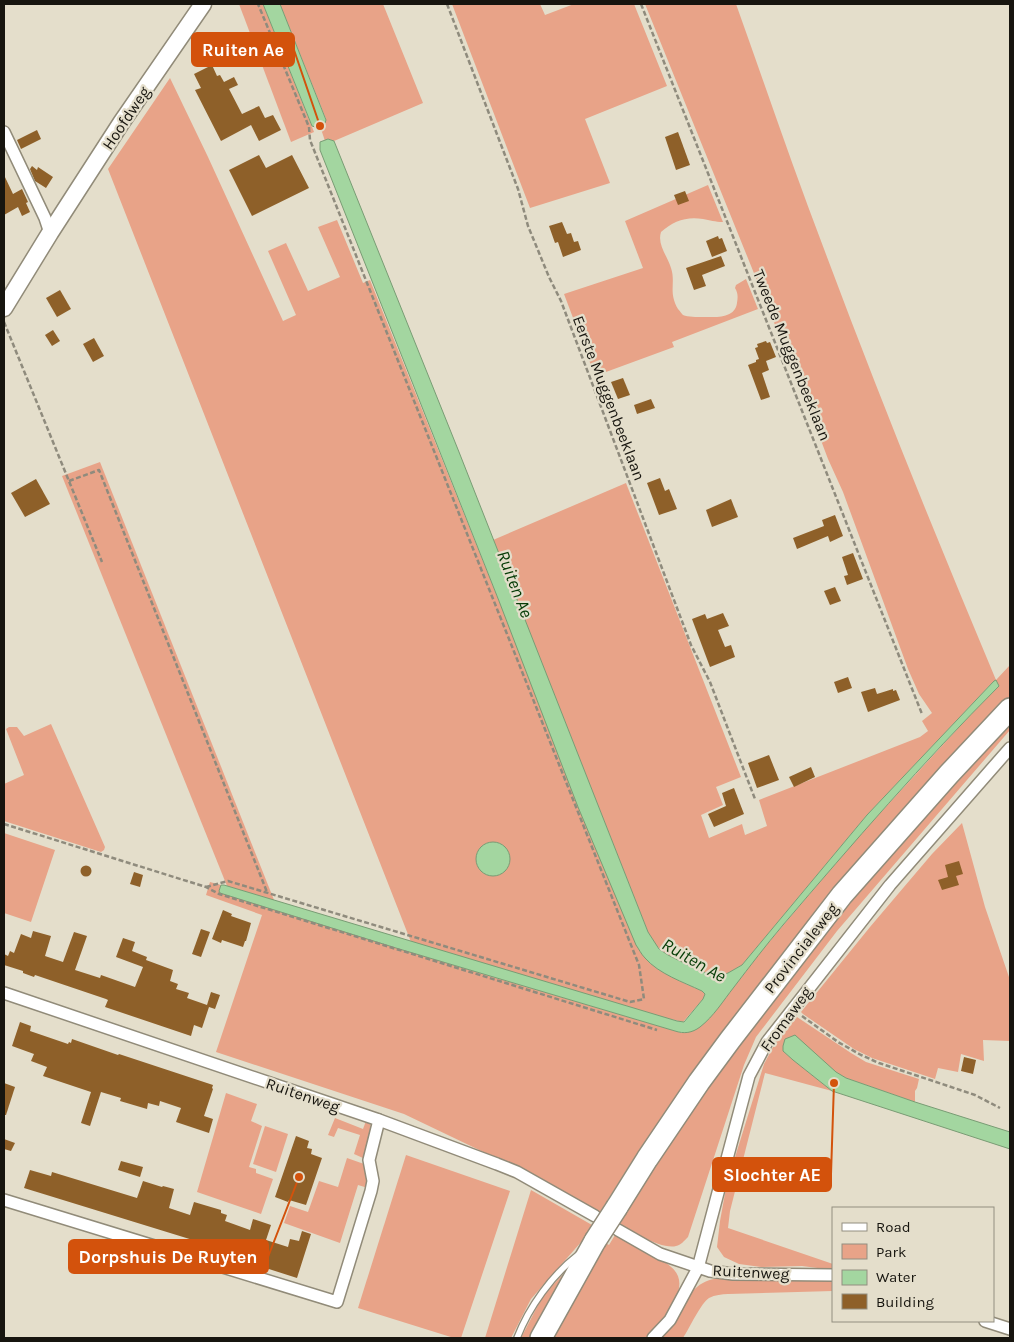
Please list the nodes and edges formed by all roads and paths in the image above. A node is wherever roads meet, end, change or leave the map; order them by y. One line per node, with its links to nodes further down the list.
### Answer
1 (203, 4): 6 (main road, Hoofdweg)
2 (258, 4): 17 (path)
3 (447, 4): 14 (path, Eerste Muggenbeeklaan)
4 (640, 4): 12 (path, Tweede Muggenbeeklaan)
5 (4, 132): 6 (street)
6 (50, 233): 7 (main road, Hoofdweg)
7 (4, 308)
8 (4, 320): 9 (path)
9 (69, 481): 10 (path); 17 (path)
10 (102, 562)
11 (1010, 709): 26 (highway, Provincialeweg, bridge)
12 (922, 714)
13 (1010, 748): 19 (street, Fromaweg)
14 (755, 799)
15 (4, 824): 16 (path)
16 (206, 887): 17 (path); 20 (path)
17 (266, 892)
18 (4, 993): 22 (street, Ruitenweg)
19 (792, 1009): 21 (path); 27 (street, Fromaweg)
20 (658, 1030)
21 (1000, 1108)
22 (379, 1120): 23 (street); 24 (street, Ruitenweg)
23 (4, 1200)
24 (595, 1216)
25 (618, 1230): 27 (street, Ruitenweg)
26 (595, 1241): 31 (lane); 32 (highway)
27 (698, 1268): 28 (street, Ruitenweg); 33 (street, Fromaweg)
28 (832, 1276)
29 (988, 1322): 30 (street)
30 (1010, 1329)
31 (517, 1338)
32 (541, 1338)
33 (653, 1338)

